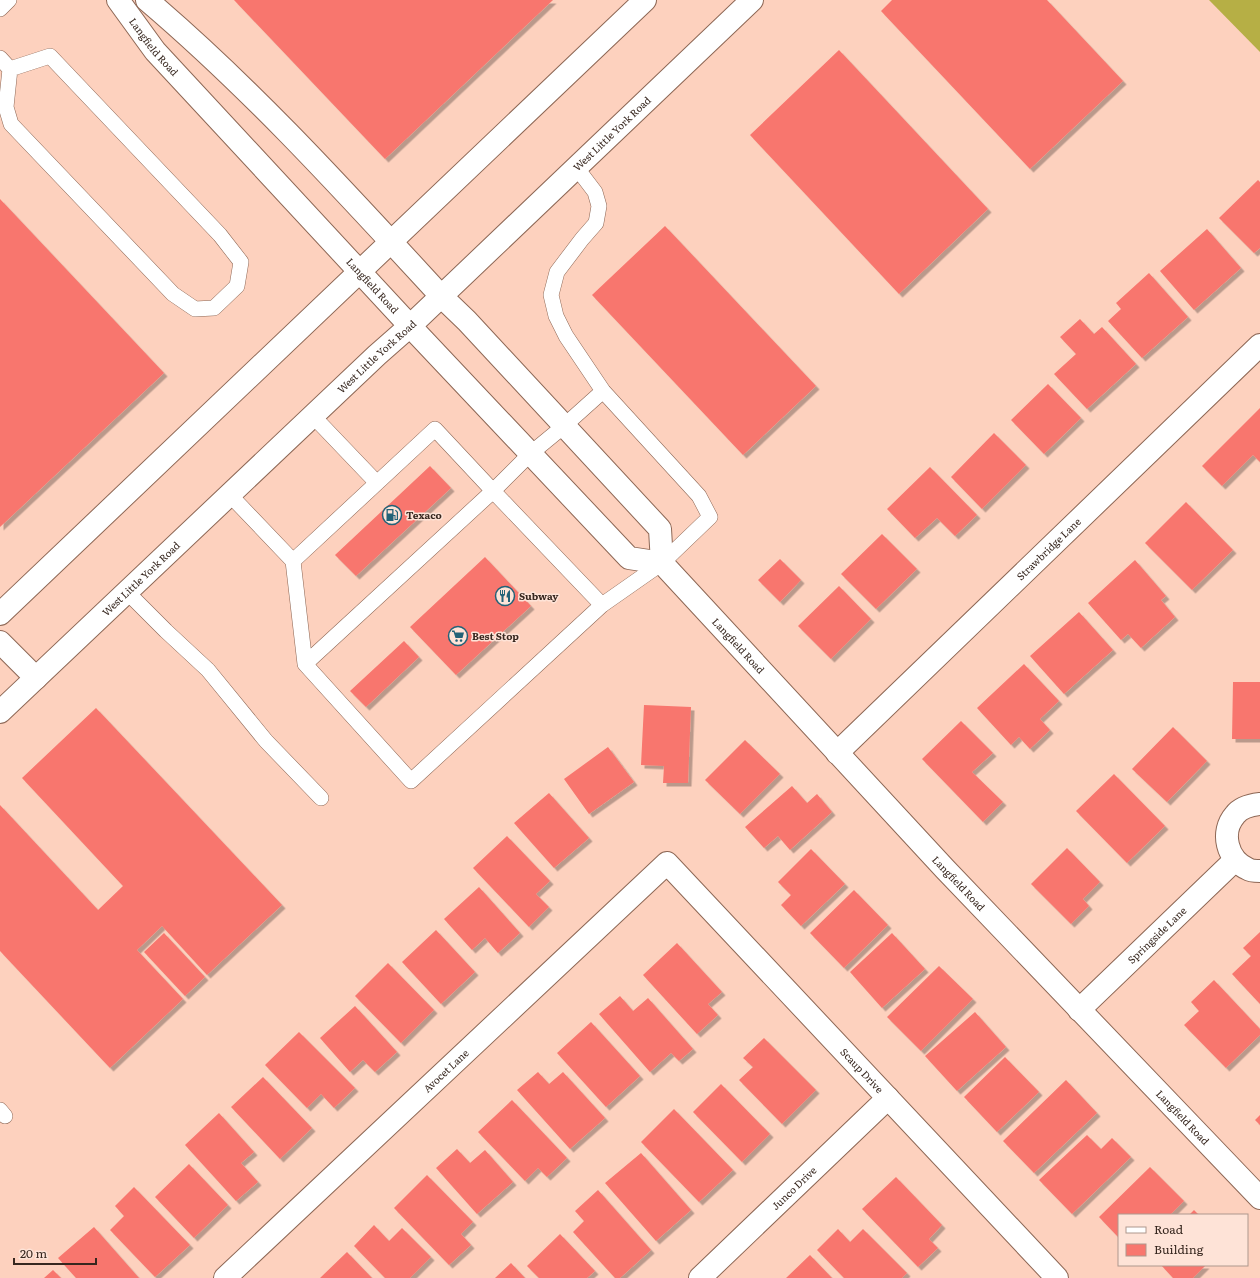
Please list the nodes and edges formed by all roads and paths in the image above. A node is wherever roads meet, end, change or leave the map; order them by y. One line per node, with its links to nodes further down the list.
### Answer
1 (9, 0): 6 (lane)
2 (118, 0): 11 (street, Langfield Road)
3 (147, 0): 10 (street)
4 (645, 0): 10 (street)
5 (752, 0): 9 (street, West Little York Road)
6 (0, 9)
7 (0, 58): 8 (lane)
8 (10, 69): 8 (lane)
9 (576, 167): 12 (street, West Little York Road); 15 (lane)
10 (391, 242): 11 (street); 12 (street)
11 (360, 271): 13 (street, Langfield Road); 26 (street)
12 (441, 296): 13 (street, West Little York Road); 17 (street)
13 (410, 326): 16 (street, West Little York Road); 18 (street, Langfield Road)
14 (1260, 345): 31 (street, Strawbridge Lane)
15 (602, 391): 17 (lane); 23 (lane)
16 (313, 416): 19 (lane); 21 (street, West Little York Road)
17 (564, 426): 18 (lane); 23 (street)
18 (530, 454): 20 (lane); 23 (street, Langfield Road)
19 (377, 483): 20 (lane); 22 (lane)
20 (492, 491): 25 (lane); 28 (lane)
21 (230, 495): 22 (lane); 24 (street, West Little York Road)
22 (293, 561): 28 (lane)
23 (662, 563): 25 (lane); 31 (street, Langfield Road)
24 (127, 592): 29 (street, West Little York Road); 32 (lane)
25 (602, 605): 28 (lane)
26 (0, 614)
27 (0, 642): 29 (street)
28 (305, 664)
29 (36, 678): 30 (street, West Little York Road)
30 (0, 712)
31 (837, 753): 37 (street, Langfield Road)
32 (321, 798)
33 (1260, 804): 34 (street)
34 (1235, 860): 36 (street); 37 (street, Springside Lane)
35 (667, 863): 38 (street, Scaup Drive); 40 (street, Avocet Lane)
36 (1260, 871)
37 (1079, 1010): 39 (street, Langfield Road)
38 (888, 1098): 41 (street, Junco Drive); 42 (street, Scaup Drive)
39 (1260, 1198)
40 (225, 1278)
41 (700, 1278)
42 (1057, 1278)

